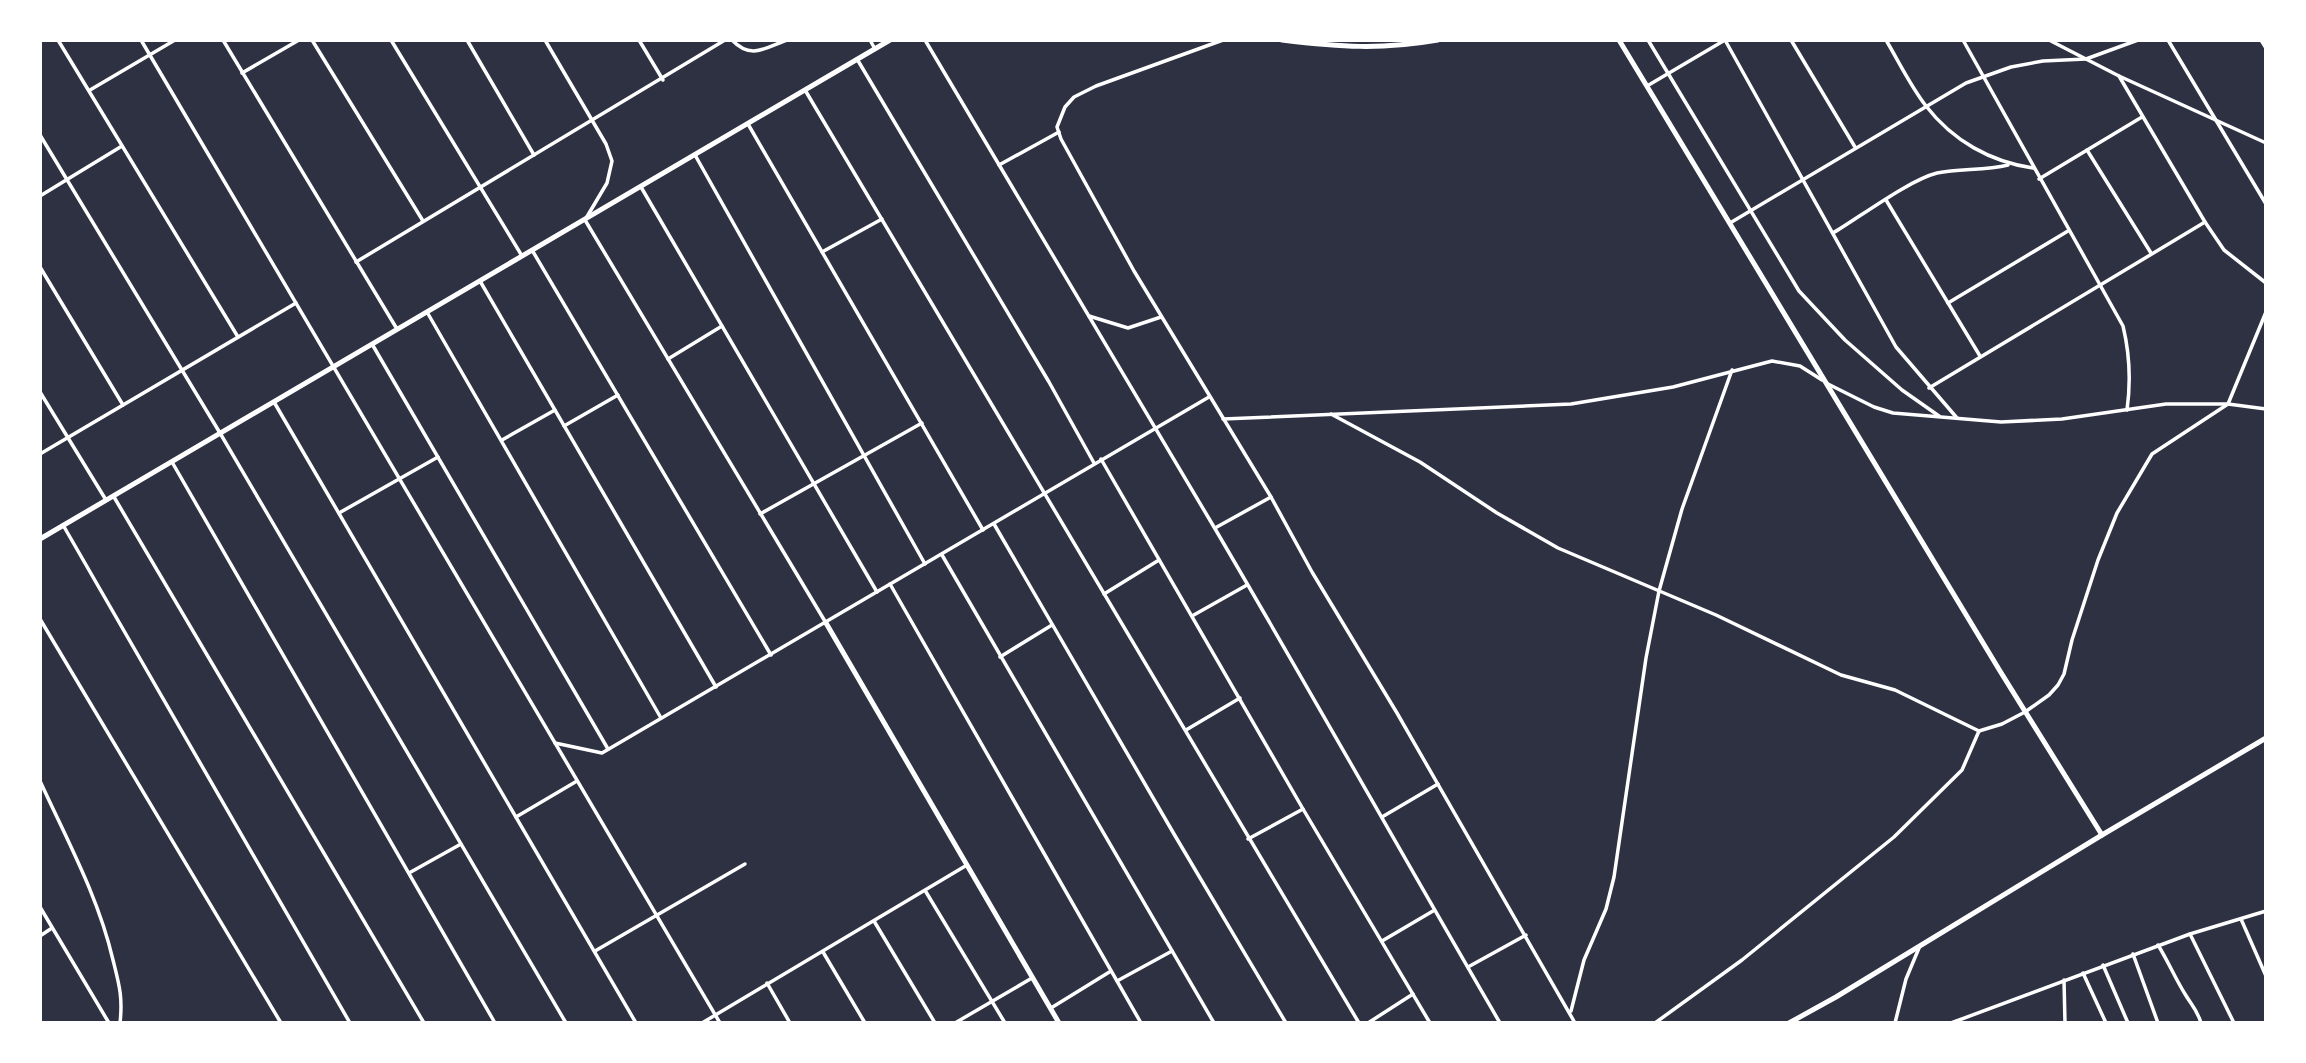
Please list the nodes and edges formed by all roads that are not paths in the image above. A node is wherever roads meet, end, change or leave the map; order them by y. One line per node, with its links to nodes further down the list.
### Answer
1 (58, 40): 42 (street)
2 (141, 40): 32 (street)
3 (176, 40): 32 (street)
4 (223, 40): 35 (street)
5 (299, 40): 35 (street)
6 (312, 40): 70 (street)
7 (391, 40): 62 (street)
8 (467, 40): 54 (street)
9 (545, 40): 45 (street)
10 (639, 40): 39 (street)
11 (725, 40): 39 (street)
12 (732, 40): 13 (street)
13 (787, 40)
14 (870, 40): 31 (street)
15 (890, 40): 31 (street)
16 (925, 40): 56 (street)
17 (1223, 40): 48 (street)
18 (1282, 40): 19 (street)
19 (1438, 40)
20 (1619, 40): 40 (street)
21 (1648, 40): 36 (street)
22 (1725, 40): 36 (street); 61 (street)
23 (1791, 40): 52 (street)
24 (1886, 40): 43 (street)
25 (1964, 40): 37 (street)
26 (2049, 40): 33 (street)
27 (2138, 40): 33 (street)
28 (2168, 40): 46 (street)
29 (2261, 40): 30 (street)
30 (2266, 48)
31 (875, 49): 34 (street)
32 (150, 55): 42 (street); 84 (street)
33 (2085, 59): 37 (street); 38 (street)
34 (858, 60): 41 (street); 125 (street)
35 (242, 73): 79 (street)
36 (1668, 74): 40 (street); 67 (street)
37 (1983, 75): 43 (street); 58 (street)
38 (2119, 76): 44 (street); 46 (street)
39 (663, 78): 45 (street)
40 (1647, 86): 72 (street)
41 (805, 90): 47 (street); 68 (street)
42 (89, 91): 51 (street)
43 (1926, 106): 52 (street); 57 (street)
44 (2143, 117): 53 (street); 71 (street)
45 (592, 120): 54 (street); 69 (street)
46 (2216, 122): 50 (street); 66 (street)
47 (748, 124): 55 (street); 76 (street)
48 (1059, 132): 56 (street); 89 (street)
49 (40, 135): 59 (street)
50 (2266, 143)
51 (122, 146): 59 (street); 92 (street)
52 (1855, 147): 61 (street)
53 (2087, 150): 60 (street); 77 (street)
54 (534, 155): 62 (street)
55 (695, 155): 63 (street); 121 (street)
56 (999, 165): 88 (street)
57 (2010, 165): 58 (street); 65 (street)
58 (2033, 168): 60 (street)
59 (67, 179): 64 (street); 97 (street)
60 (2039, 179): 73 (street)
61 (1803, 180): 67 (street); 74 (street)
62 (480, 187): 70 (street); 78 (street)
63 (641, 187): 69 (street); 90 (street)
64 (40, 196)
65 (1886, 200): 74 (street); 85 (street)
66 (2266, 204)
67 (1750, 212): 72 (street); 111 (street)
68 (881, 219): 76 (street); 128 (street)
69 (585, 220): 75 (street); 95 (street)
70 (424, 222): 79 (street)
71 (2205, 222): 77 (street); 82 (street)
72 (1730, 223): 99 (street)
73 (2068, 231): 83 (street); 85 (street)
74 (1833, 233): 100 (street)
75 (532, 250): 78 (street); 102 (street)
76 (822, 252): 114 (street)
77 (2151, 253): 83 (street)
78 (522, 256): 81 (street)
79 (356, 262): 91 (street)
80 (40, 267): 106 (street)
81 (480, 281): 86 (street); 108 (street)
82 (2266, 283)
83 (2100, 284): 94 (street); 109 (street)
84 (296, 303): 92 (street); 96 (street)
85 (1948, 303): 94 (street)
86 (427, 312): 91 (street); 119 (street)
87 (2266, 312): 105 (street)
88 (1087, 315): 89 (street); 116 (street)
89 (1161, 317): 103 (street)
90 (722, 326): 95 (street); 127 (street)
91 (397, 330): 93 (street)
92 (238, 337): 97 (street)
93 (372, 344): 96 (street); 122 (street)
94 (1980, 356): 100 (street)
95 (668, 359): 133 (street)
96 (334, 367): 104 (street); 126 (street)
97 (182, 370): 106 (street); 117 (street)
98 (1732, 370): 99 (street); 110 (street); 144 (street)
99 (1826, 382): 111 (street); 155 (street)
100 (1929, 388): 112 (street)
101 (40, 392): 118 (street)
102 (618, 395): 115 (street); 151 (street)
103 (1209, 397): 113 (street); 116 (street)
104 (274, 402): 117 (street); 132 (street)
105 (2228, 404): 107 (street); 109 (street); 155 (street)
106 (123, 405): 118 (street)
107 (2266, 409)
108 (555, 410): 115 (street); 119 (street)
109 (2127, 410): 112 (street)
110 (1331, 414): 113 (street); 144 (street)
111 (1942, 417): 112 (street)
112 (1957, 418)
113 (1223, 419): 130 (street)
114 (922, 423): 121 (street); 137 (street)
115 (564, 426): 153 (street)
116 (1154, 428): 123 (street); 136 (street)
117 (220, 433): 124 (street); 170 (street)
118 (68, 438): 120 (street); 131 (street)
119 (501, 440): 156 (street)
120 (40, 454)
121 (863, 456): 127 (street); 141 (street)
122 (438, 457): 126 (street); 161 (street)
123 (1101, 459): 125 (street); 140 (street)
124 (172, 462): 129 (street); 173 (street)
125 (1094, 463): 128 (street)
126 (400, 479): 132 (street); 160 (street)
127 (814, 484): 133 (street); 145 (street)
128 (1044, 493): 134 (street); 146 (street)
129 (114, 496): 131 (street); 210 (street)
130 (1270, 497): 136 (street); 164 (street)
131 (106, 500): 135 (street)
132 (339, 513): 166 (street)
133 (760, 514): 149 (street)
134 (994, 524): 137 (street); 150 (street)
135 (63, 525): 138 (street); 209 (street)
136 (1214, 528): 143 (street)
137 (983, 530): 139 (street)
138 (40, 539)
139 (942, 555): 141 (street); 152 (street)
140 (1159, 561): 146 (street); 147 (street)
141 (925, 564): 142 (street)
142 (890, 584): 145 (street); 194 (street)
143 (1247, 585): 147 (street); 167 (street)
144 (1659, 591): 158 (street); 204 (street)
145 (877, 592): 149 (street)
146 (1104, 594): 157 (street)
147 (1192, 616): 154 (street)
148 (40, 619): 208 (street)
149 (826, 623): 151 (street); 172 (street)
150 (1052, 625): 152 (street); 224 (street)
151 (771, 655): 153 (street)
152 (1000, 656): 189 (street)
153 (716, 687): 156 (street)
154 (1240, 698): 157 (street); 165 (street)
155 (2025, 712): 158 (street); 168 (street)
156 (662, 718): 161 (street)
157 (1185, 730): 169 (street)
158 (1979, 731): 230 (street)
159 (2266, 738): 168 (street)
160 (555, 743): 161 (street); 163 (street)
161 (608, 749)
162 (40, 781): 207 (street)
163 (578, 781): 166 (street); 178 (street)
164 (1438, 784): 167 (street); 183 (street)
165 (1303, 809): 169 (street); 185 (street)
166 (516, 817): 188 (street)
167 (1382, 817): 176 (street)
168 (2102, 835): 187 (street)
169 (1248, 839): 225 (street)
170 (461, 844): 173 (street); 212 (street)
171 (745, 864): 178 (street)
172 (967, 865): 174 (street); 197 (street)
173 (409, 873): 211 (street)
174 (926, 892): 180 (street); 202 (street)
175 (40, 907): 181 (street)
176 (1433, 911): 185 (street); 193 (street)
177 (2266, 911): 179 (street)
178 (656, 915): 188 (street); 205 (street)
179 (2241, 919): 182 (street); 196 (street)
180 (874, 921): 190 (street); 218 (street)
181 (52, 928): 184 (street); 206 (street)
182 (2190, 933): 186 (street); 239 (street)
183 (1526, 935): 193 (street); 204 (street)
184 (40, 936)
185 (1381, 941): 201 (street)
186 (2158, 945): 191 (street); 238 (street)
187 (1920, 946): 231 (street); 232 (street)
188 (594, 951): 213 (street)
189 (1172, 951): 199 (street); 223 (street)
190 (823, 952): 200 (street); 217 (street)
191 (2133, 954): 192 (street); 237 (street)
192 (2103, 965): 195 (street); 236 (street)
193 (1468, 968): 228 (street)
194 (1111, 971): 199 (street); 203 (street)
195 (2083, 973): 198 (street); 235 (street)
196 (2266, 976)
197 (1033, 977): 202 (street); 203 (street)
198 (2064, 980): 233 (street); 234 (street)
199 (1117, 981): 222 (street)
200 (767, 983): 205 (street); 216 (street)
201 (1413, 994): 226 (street); 227 (street)
202 (991, 1001): 219 (street); 220 (street)
203 (1051, 1008): 221 (street)
204 (1571, 1013): 229 (street)
205 (715, 1015): 214 (street); 215 (street)
206 (108, 1023)
207 (120, 1023)
208 (281, 1023)
209 (350, 1023)
210 (424, 1023)
211 (495, 1023)
212 (566, 1023)
213 (636, 1023)
214 (702, 1023)
215 (720, 1023)
216 (790, 1023)
217 (865, 1023)
218 (935, 1023)
219 (955, 1023)
220 (1005, 1023)
221 (1059, 1023)
222 (1141, 1023)
223 (1214, 1023)
224 (1286, 1023)
225 (1359, 1023)
226 (1368, 1023)
227 (1430, 1023)
228 (1500, 1023)
229 (1575, 1023)
230 (1655, 1023)
231 (1789, 1023)
232 (1895, 1023)
233 (1951, 1023)
234 (2065, 1023)
235 (2106, 1023)
236 (2127, 1023)
237 (2158, 1023)
238 (2201, 1023)
239 (2234, 1023)

